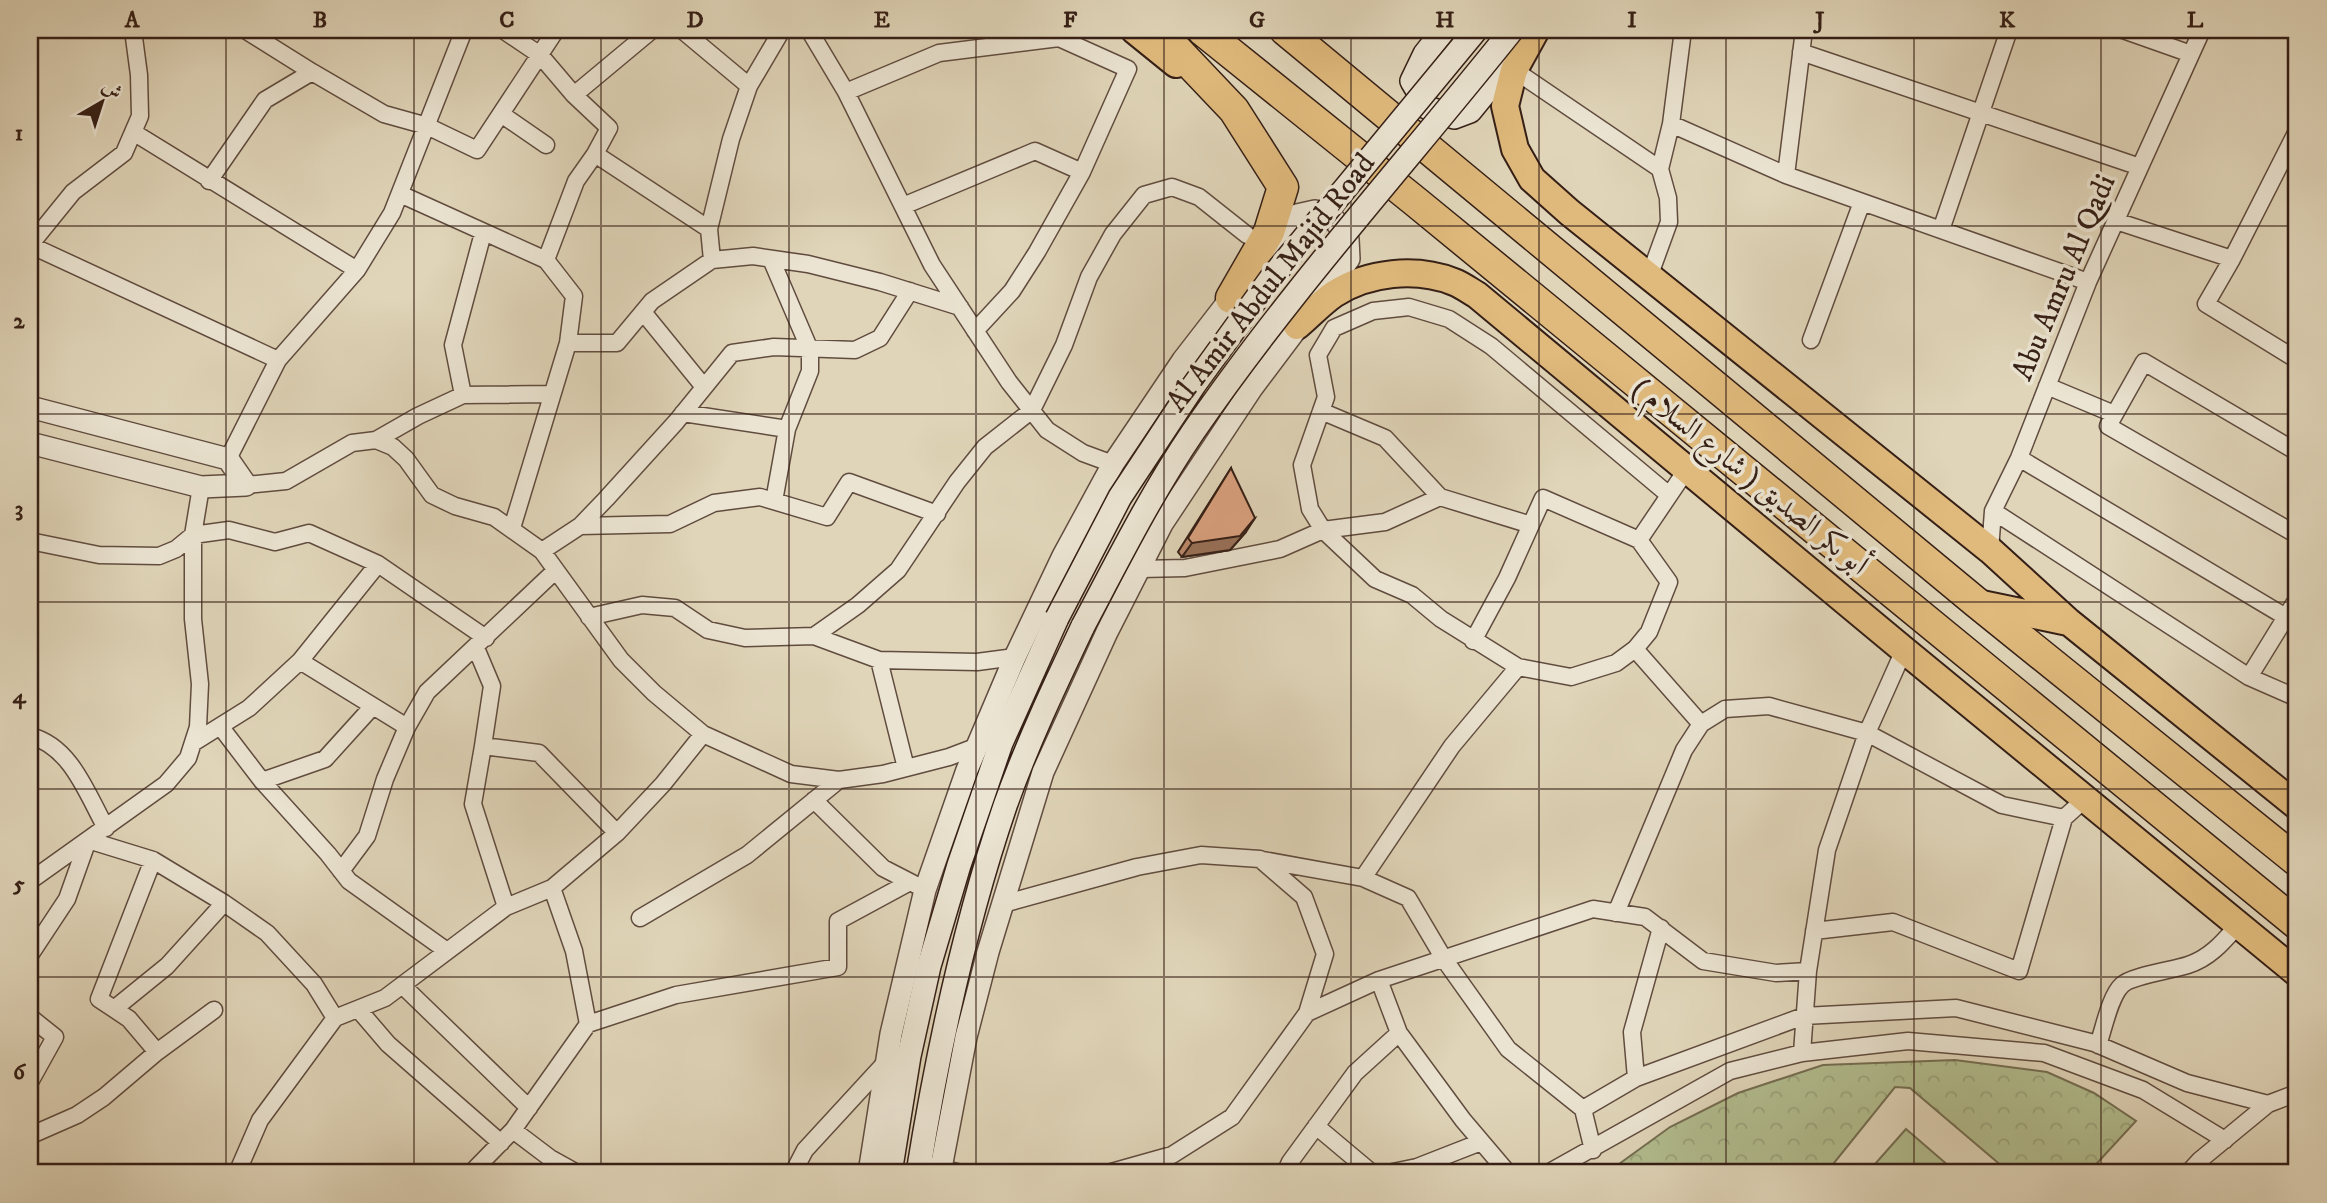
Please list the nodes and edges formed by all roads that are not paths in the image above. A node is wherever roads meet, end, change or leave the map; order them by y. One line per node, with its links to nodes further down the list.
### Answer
1 (133, 30): 37 (street)
2 (245, 30): 27 (street)
3 (464, 30): 35 (street)
4 (503, 30): 25 (street)
5 (556, 30): 25 (street)
6 (652, 30): 30 (street)
7 (682, 30): 28 (street)
8 (782, 30): 28 (street)
9 (809, 30): 29 (street)
10 (1134, 30): 31 (main road)
11 (1158, 30): 31 (highway)
12 (1202, 30): 122 (highway, ( شارع السلام ) أبو بكر الصديق)
13 (1285, 30): 110 (highway, ( شارع السلام ) أبو بكر الصديق)
14 (1444, 30): 17 (main road)
15 (1476, 30): 204 (main road, Al Amir Abdul Majid Road, bridge)
16 (1512, 30): 198 (main road, Al Amir Abdul Majid Road, bridge)
17 (1536, 30): 26 (main road)
18 (1683, 30): 34 (street)
19 (1804, 30): 23 (street)
20 (2009, 30): 33 (street)
21 (2123, 30): 24 (street)
22 (2202, 30): 24 (street, Abu Amru Al Qadi)
23 (1801, 52): 33 (street); 43 (street)
24 (2191, 54): 40 (street, Abu Amru Al Qadi)
25 (540, 55): 30 (street); 32 (street)
26 (1514, 70): 41 (street); 59 (main road)
27 (312, 72): 35 (street); 44 (street)
28 (749, 86): 49 (street)
29 (846, 92): 42 (street); 47 (street)
30 (574, 95): 39 (street)
31 (1234, 110): 62 (highway)
32 (501, 114): 35 (street); 38 (street)
33 (1982, 114): 40 (street); 50 (street)
34 (1671, 124): 41 (street); 43 (street)
35 (427, 126): 45 (street)
36 (2297, 131): 55 (street)
37 (133, 132): 44 (street); 53 (street)
38 (546, 145)
39 (596, 154): 49 (street); 56 (street)
40 (2140, 167): 48 (street, Abu Amru Al Qadi)
41 (1660, 169): 59 (street)
42 (1082, 172): 47 (street); 66 (street)
43 (1786, 175): 46 (street)
44 (209, 181): 58 (street)
45 (400, 194): 51 (street); 58 (street)
46 (1862, 202): 50 (street); 67 (street)
47 (903, 206): 63 (street)
48 (2116, 221): 55 (street); 60 (street, Abu Amru Al Qadi)
49 (709, 229): 57 (street)
50 (1941, 230): 60 (street)
51 (483, 233): 56 (street); 75 (street)
52 (1247, 235): 77 (street)
53 (30, 245): 70 (street)
54 (771, 259): 57 (street); 61 (street); 69 (street)
55 (2232, 259): 71 (street)
56 (546, 260): 68 (street)
57 (712, 260): 64 (street)
58 (357, 270): 70 (street)
59 (1649, 277): 104 (main road)
60 (2088, 282): 72 (street, Abu Amru Al Qadi)
61 (910, 291): 63 (street); 69 (street)
62 (1231, 298): 65 (street); 87 (street)
63 (960, 307): 66 (street)
64 (642, 312): 68 (street); 73 (street)
65 (1297, 326): 88 (main road); 107 (street)
66 (975, 331): 77 (street)
67 (1811, 340)
68 (568, 343): 74 (street)
69 (810, 350): 73 (street); 81 (street)
70 (278, 360): 86 (street)
71 (2297, 360)
72 (2048, 386): 80 (street); 85 (street, Abu Amru Al Qadi)
73 (704, 387): 79 (street)
74 (552, 394): 75 (street); 98 (street)
75 (463, 395): 82 (street)
76 (30, 407): 86 (street)
77 (1032, 410): 87 (street); 95 (street)
78 (1321, 411): 91 (street); 92 (street); 99 (street)
79 (683, 413): 81 (street); 97 (street)
80 (2115, 414): 84 (street); 101 (street)
81 (787, 429): 93 (street)
82 (376, 440): 89 (street); 98 (street)
83 (30, 443): 90 (street)
84 (2297, 452)
85 (2019, 458): 94 (street, Abu Amru Al Qadi); 112 (street)
86 (228, 459): 89 (street)
87 (1113, 464): 119 (street)
88 (1686, 469): 91 (street); 118 (main road)
89 (246, 485): 90 (street)
90 (201, 487): 100 (street)
91 (1669, 495): 102 (street)
92 (1440, 497): 96 (street); 99 (street)
93 (774, 501): 95 (street); 97 (street)
94 (1993, 512): 104 (street, Abu Amru Al Qadi); 124 (street)
95 (937, 514): 114 (street)
96 (1531, 525): 102 (street); 115 (street)
97 (580, 526): 105 (street)
98 (512, 528): 105 (street)
99 (1323, 530): 107 (street); 115 (street)
100 (193, 535): 103 (street); 106 (street); 133 (street)
101 (2297, 535)
102 (1639, 540): 117 (street)
103 (30, 541)
104 (1990, 550): 113 (main road)
105 (542, 551): 108 (street)
106 (378, 564): 116 (street); 121 (street)
107 (1140, 569): 156 (street)
108 (555, 571): 111 (street); 116 (street)
109 (2297, 599): 112 (street)
110 (1978, 603): 113 (main road); 149 (highway, ( شارع السلام ) أبو بكر الصديق)
111 (589, 617): 114 (street); 131 (street)
112 (2292, 619): 124 (street)
113 (2069, 622): 142 (main road)
114 (814, 636): 120 (street)
115 (1473, 641): 123 (street)
116 (481, 643): 129 (street); 135 (street)
117 (1635, 649): 123 (street); 127 (street)
118 (1904, 650): 130 (street); 134 (main road)
119 (1015, 657): 120 (street); 136 (street)
120 (879, 660): 137 (street)
121 (300, 661): 126 (street); 128 (street)
122 (1983, 666): 134 (main road); 161 (highway, ( شارع السلام ) أبو بكر الصديق)
123 (1518, 667): 152 (street)
124 (2249, 677): 125 (street)
125 (2297, 698)
126 (373, 706): 129 (street); 139 (street)
127 (1701, 724): 130 (street); 158 (street)
128 (220, 726): 133 (street); 139 (street)
129 (407, 727): 150 (street)
130 (1867, 733): 143 (street); 163 (street)
131 (704, 734): 138 (street); 145 (street)
132 (30, 736): 144 (street)
133 (193, 743): 144 (street)
134 (2020, 744): 140 (main road)
135 (483, 746): 145 (street); 157 (street)
136 (978, 746): 137 (street); 153 (street)
137 (906, 768): 138 (street)
138 (839, 780): 141 (street)
139 (262, 781): 150 (street)
140 (2086, 798): 143 (street); 160 (main road)
141 (814, 800): 153 (street); 159 (street)
142 (2297, 806)
143 (2064, 818): 163 (street)
144 (106, 828): 146 (street)
145 (617, 833): 154 (street)
146 (89, 840): 148 (street); 151 (street); 165 (street)
147 (1260, 859): 152 (street); 156 (street); 174 (street)
148 (153, 860): 155 (street); 171 (street)
149 (2297, 861)
150 (341, 871): 164 (street)
151 (34, 873)
152 (1363, 878): 166 (street)
153 (917, 886): 178 (street); 183 (street)
154 (552, 888): 157 (street); 178 (street)
155 (224, 903): 171 (street); 177 (street)
156 (1003, 904): 198 (street)
157 (506, 907): 164 (street)
158 (1615, 913): 162 (street); 166 (street)
159 (640, 918)
160 (2238, 925): 168 (main road); 180 (street)
161 (2297, 925)
162 (1661, 928): 167 (street); 184 (street)
163 (1814, 932): 167 (street)
164 (447, 951): 170 (street)
165 (30, 955)
166 (1444, 959): 169 (street); 189 (street)
167 (1808, 971): 175 (street)
168 (2297, 973)
169 (1379, 980): 174 (street); 179 (street)
170 (402, 985): 172 (street); 188 (street)
171 (114, 1009): 181 (street)
172 (358, 1009): 177 (street); 195 (street)
173 (214, 1010): 181 (street)
174 (1307, 1013): 205 (street)
175 (1804, 1016): 180 (street); 182 (street); 184 (street)
176 (30, 1017): 185 (street)
177 (335, 1018): 199 (street)
178 (588, 1024): 188 (street)
179 (1399, 1033): 190 (street); 194 (street)
180 (2098, 1045): 187 (street)
181 (156, 1052): 191 (street)
182 (1801, 1052): 193 (street); 196 (street)
183 (886, 1062): 202 (street); 203 (street)
184 (1636, 1078): 189 (street)
185 (30, 1082)
186 (2297, 1093): 187 (street)
187 (2267, 1104): 193 (street)
188 (528, 1108): 192 (street)
189 (1583, 1109): 196 (street)
190 (1316, 1126): 206 (street); 207 (street)
191 (30, 1130)
192 (513, 1130): 195 (street); 201 (street)
193 (2225, 1140): 211 (street)
194 (1481, 1142): 208 (street); 209 (street)
195 (501, 1143): 200 (street)
196 (1593, 1150): 197 (street)
197 (1577, 1166): 210 (street)
198 (936, 1170)
199 (237, 1173)
200 (471, 1173)
201 (577, 1173)
202 (793, 1173)
203 (869, 1173)
204 (890, 1173)
205 (1108, 1173)
206 (1285, 1173)
207 (1372, 1173)
208 (1388, 1173)
209 (1508, 1173)
210 (1548, 1173)
211 (2188, 1173)

